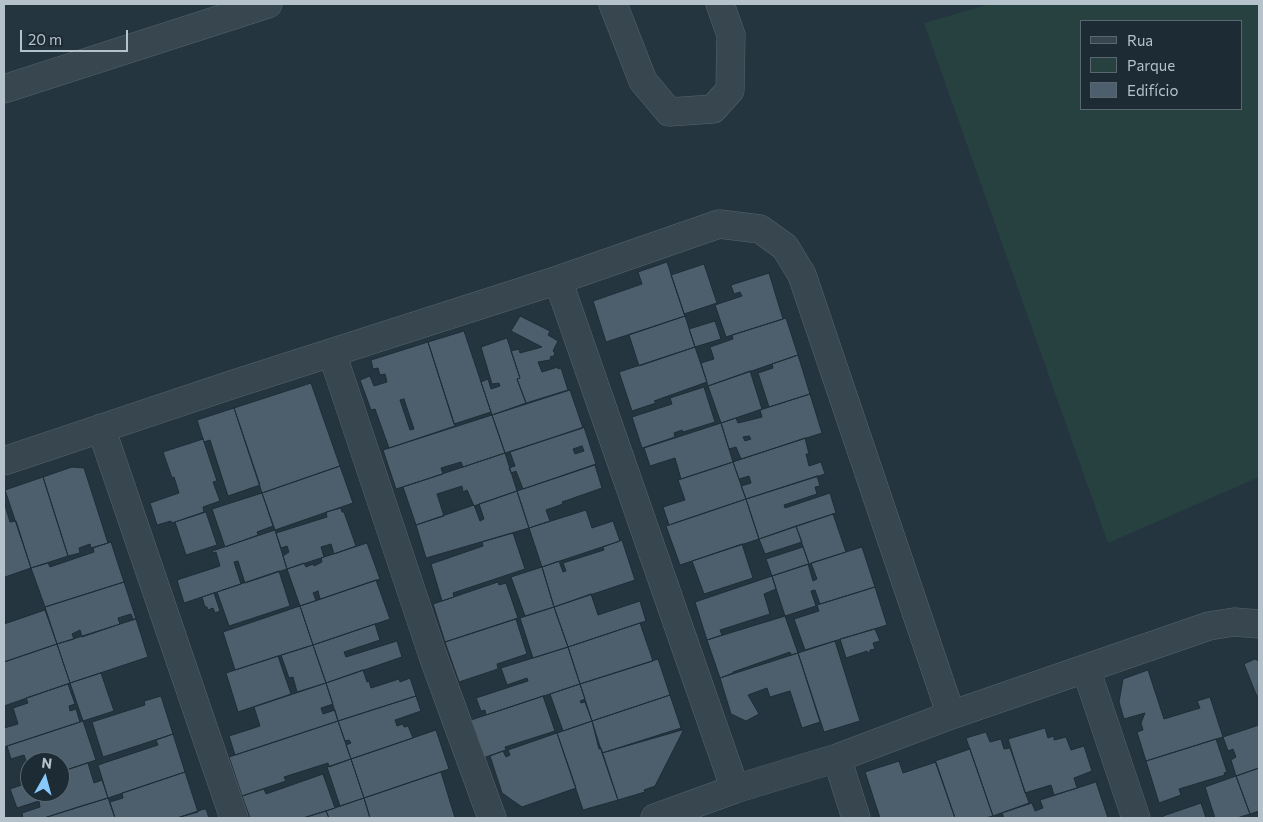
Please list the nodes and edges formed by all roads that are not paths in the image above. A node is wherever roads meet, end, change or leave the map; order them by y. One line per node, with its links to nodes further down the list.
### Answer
1 (268, 4): 4 (street)
2 (613, 4): 3 (street)
3 (720, 4)
4 (4, 89)
5 (558, 280): 6 (street); 11 (street); 13 (street)
6 (332, 353): 7 (street); 15 (street)
7 (101, 428): 8 (street); 14 (street)
8 (4, 461)
9 (1259, 624): 10 (street)
10 (1086, 669): 11 (street); 18 (street)
11 (951, 714): 12 (street)
12 (837, 758): 13 (street); 17 (street)
13 (735, 789): 16 (street)
14 (234, 818)
15 (492, 818)
16 (655, 818)
17 (856, 818)
18 (1136, 818)

